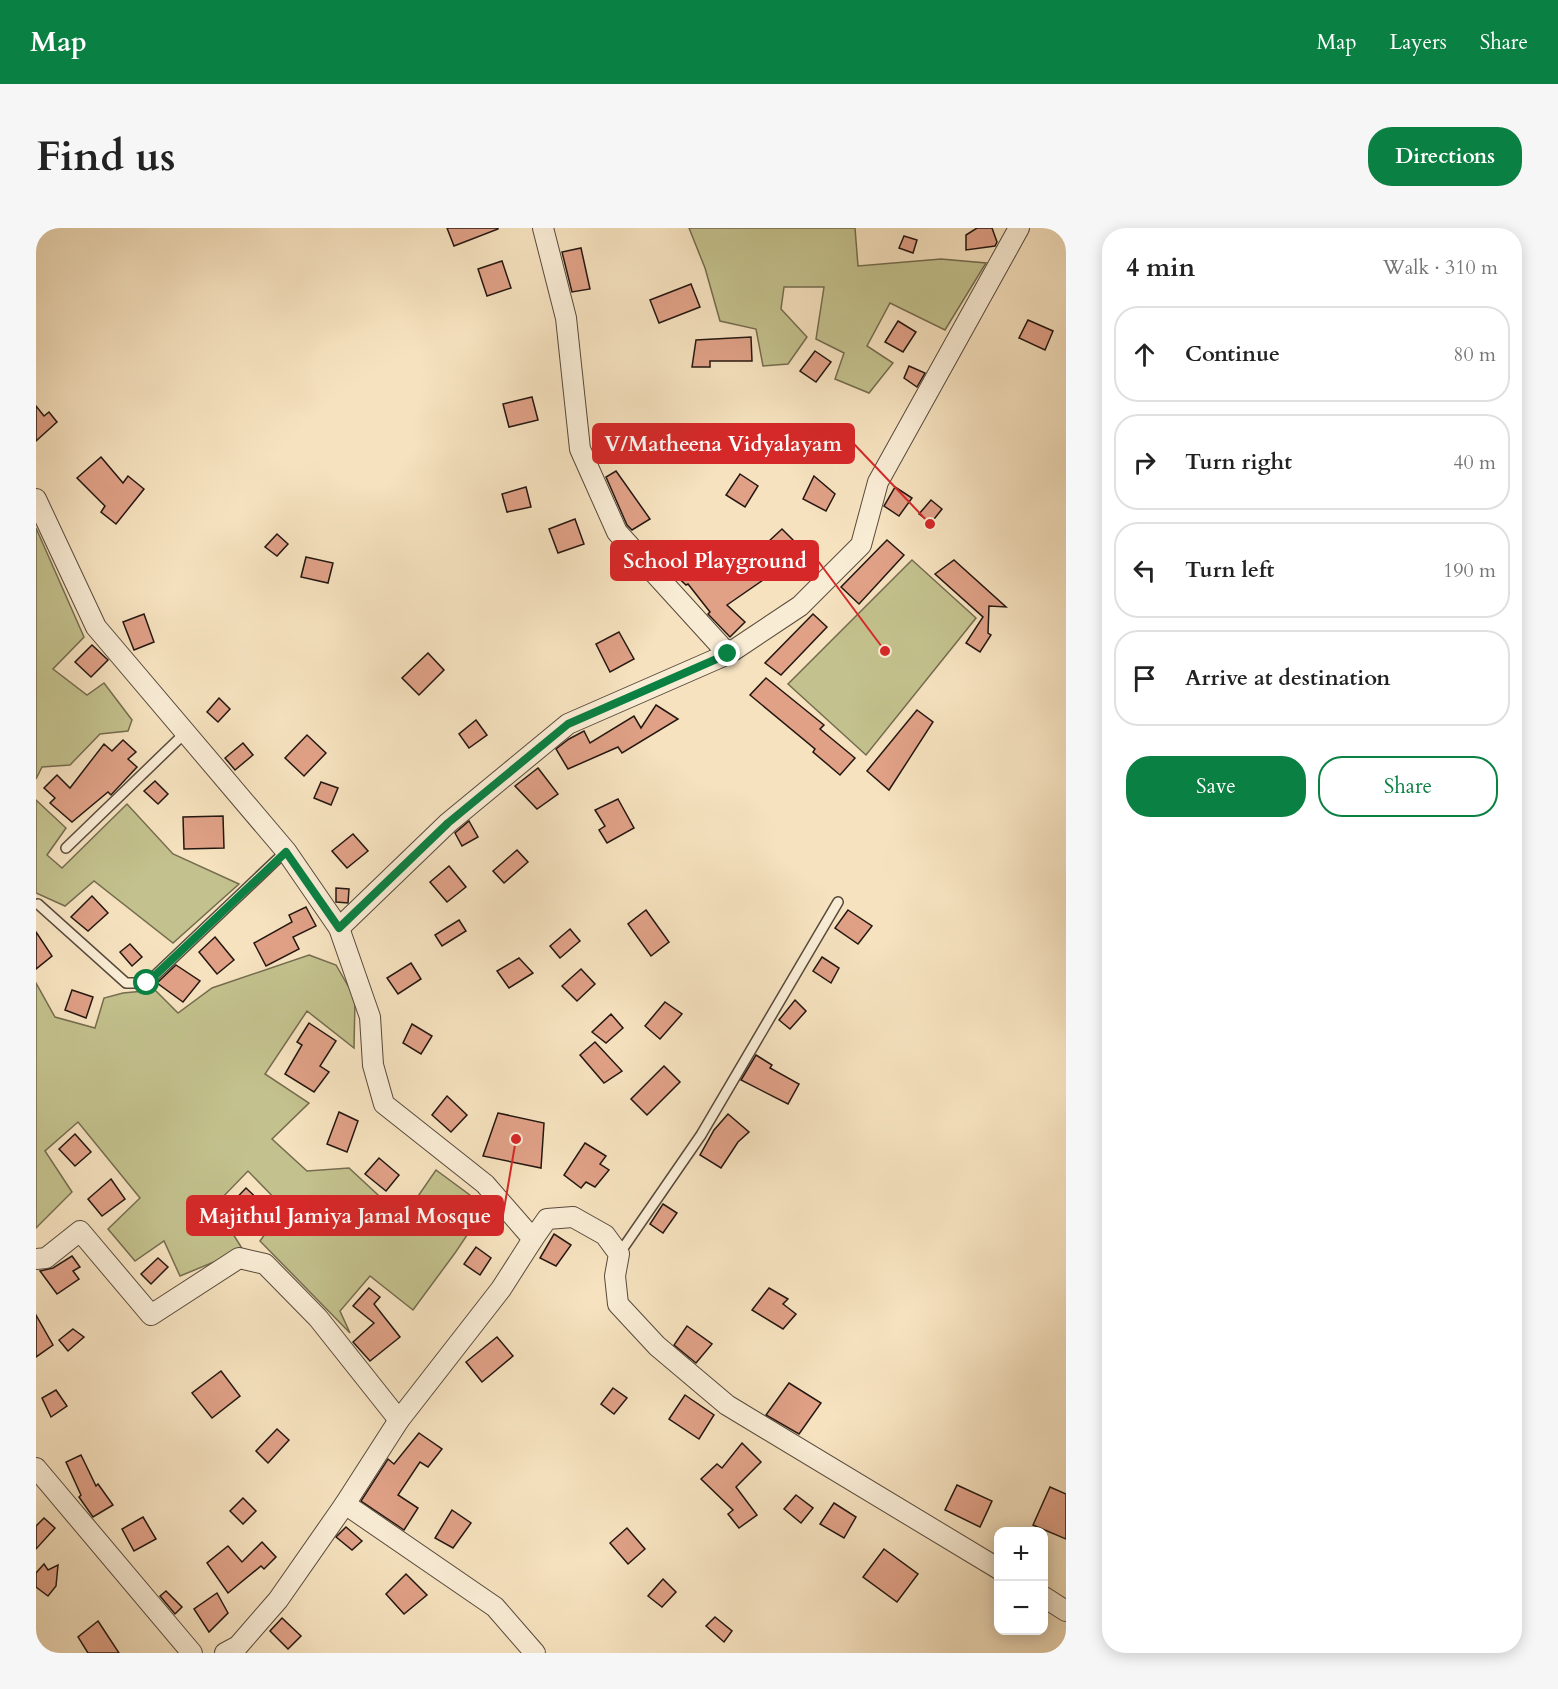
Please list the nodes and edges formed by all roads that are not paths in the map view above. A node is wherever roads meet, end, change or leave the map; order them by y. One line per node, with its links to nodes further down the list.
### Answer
1 (543, 228): 4 (street)
2 (1019, 228): 4 (street)
3 (36, 499): 5 (street)
4 (728, 654): 10 (street)
5 (186, 732): 6 (lane); 7 (street)
6 (66, 848)
7 (286, 852): 9 (lane); 10 (street)
8 (838, 902): 12 (lane)
9 (38, 904)
10 (339, 928): 11 (street)
11 (533, 1239): 12 (street); 14 (street)
12 (619, 1254): 17 (street)
13 (36, 1259): 14 (street)
14 (399, 1420): 16 (street)
15 (36, 1468): 20 (street)
16 (345, 1504): 21 (street); 22 (street)
17 (994, 1566)
18 (1048, 1600): 19 (street)
19 (1066, 1611)
20 (192, 1653)
21 (225, 1653)
22 (535, 1653)

